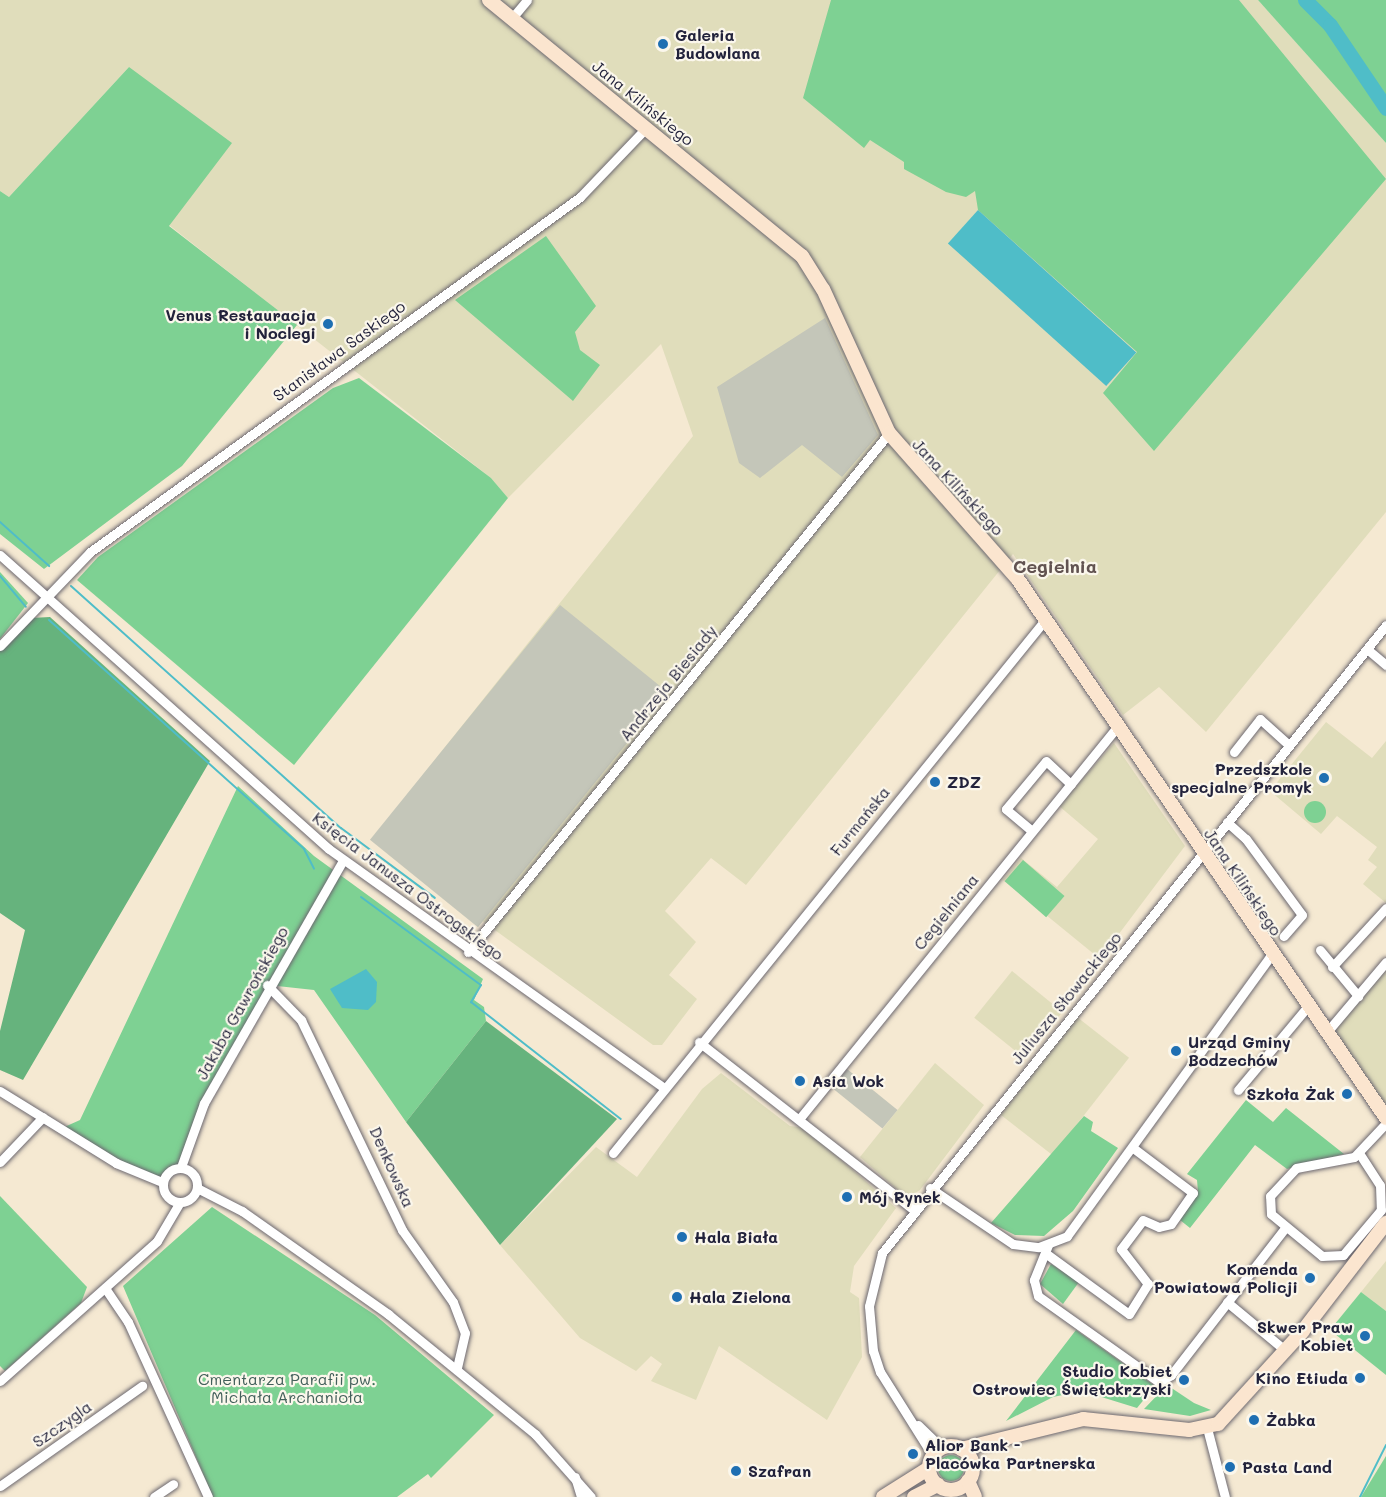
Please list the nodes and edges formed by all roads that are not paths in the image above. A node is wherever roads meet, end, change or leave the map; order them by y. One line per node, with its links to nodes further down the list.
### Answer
1 (489, 0): 3 (street, Jana Kilińskiego)
2 (527, 0): 3 (street)
3 (512, 18): 4 (street, Jana Kilińskiego)
4 (646, 128): 5 (street, Jana Kilińskiego); 7 (street, Stanisława Saskiego)
5 (889, 434): 8 (street, Jana Kilińskiego); 24 (street, Andrzeja Biesiady)
6 (0, 555): 7 (street, Księcia Janusza Ostrogskiego)
7 (46, 597): 10 (street, Stanisława Saskiego); 20 (street, Księcia Janusza Ostrogskiego)
8 (1045, 620): 13 (street, Jana Kilińskiego); 32 (street, Furmańska)
9 (1386, 625): 11 (street, Juliusza Słowackiego)
10 (0, 646)
11 (1367, 649): 12 (street); 14 (street, Juliusza Słowackiego)
12 (1386, 665)
13 (1117, 727): 16 (street, Cegielniana); 19 (street, Jana Kilińskiego)
14 (1289, 745): 15 (street); 17 (street, Juliusza Słowackiego)
15 (1234, 752)
16 (1071, 784): 18 (street, Cegielniana); 18 (street)
17 (1227, 822): 19 (street, Juliusza Słowackiego); 22 (street)
18 (1032, 831): 37 (street, Cegielniana)
19 (1204, 852): 25 (street, Jana Kilińskiego); 47 (street, Juliusza Słowackiego)
20 (343, 860): 24 (street, Księcia Janusza Ostrogskiego); 28 (street, Jakuba Gawrońskiego)
21 (1386, 908): 27 (street)
22 (1284, 936)
23 (1320, 951): 27 (street)
24 (468, 952): 33 (street, Księcia Janusza Ostrogskiego)
25 (1272, 954): 30 (street, Jana Kilińskiego); 40 (street)
26 (1386, 962): 29 (street)
27 (1332, 967): 29 (street)
28 (267, 985): 44 (street, Jakuba Gawrońskiego); 58 (street, Denkowska)
29 (1358, 996): 31 (street)
30 (1308, 1006): 31 (street, Jana Kilińskiego); 34 (street)
31 (1326, 1033): 38 (street, Jana Kilińskiego)
32 (699, 1042): 33 (street); 37 (street)
33 (663, 1087): 41 (street)
34 (1238, 1090)
35 (0, 1091): 36 (street)
36 (43, 1117): 43 (street); 45 (street)
37 (800, 1118): 49 (street)
38 (1386, 1118)
39 (1386, 1123): 42 (street)
40 (1133, 1148): 53 (street); 53 (street)
41 (613, 1153)
42 (1359, 1153): 51 (street); 51 (street)
43 (0, 1162)
44 (181, 1167): 45 (street); 46 (street)
45 (162, 1182): 48 (street)
46 (197, 1188): 48 (street); 58 (street)
47 (930, 1188): 49 (street, Juliusza Słowackiego); 53 (street)
48 (180, 1202): 55 (street)
49 (913, 1209): 64 (street, Juliusza Słowackiego)
50 (1386, 1223): 54 (street)
51 (1285, 1228): 56 (street)
52 (1386, 1234): 54 (street)
53 (1048, 1250): 56 (street)
54 (1354, 1267): 57 (street)
55 (105, 1288): 59 (street); 73 (street)
56 (1227, 1302): 57 (street)
57 (1286, 1351): 61 (street)
58 (458, 1370): 66 (street)
59 (0, 1382)
60 (142, 1386): 70 (street, Szczygla)
61 (1207, 1428): 62 (street); 79 (street)
62 (987, 1443): 63 (street); 65 (street)
63 (961, 1449): 64 (street); 65 (street)
64 (935, 1457): 69 (street); 76 (street)
65 (973, 1466): 67 (street)
66 (575, 1477): 74 (street); 75 (street)
67 (968, 1481): 71 (street); 78 (street)
68 (173, 1484): 72 (street)
69 (938, 1485): 71 (street); 77 (street)
70 (0, 1486)
71 (959, 1493)
72 (154, 1497)
73 (208, 1497)
74 (581, 1497)
75 (591, 1497)
76 (883, 1497)
77 (914, 1497)
78 (975, 1497)
79 (1225, 1497)

